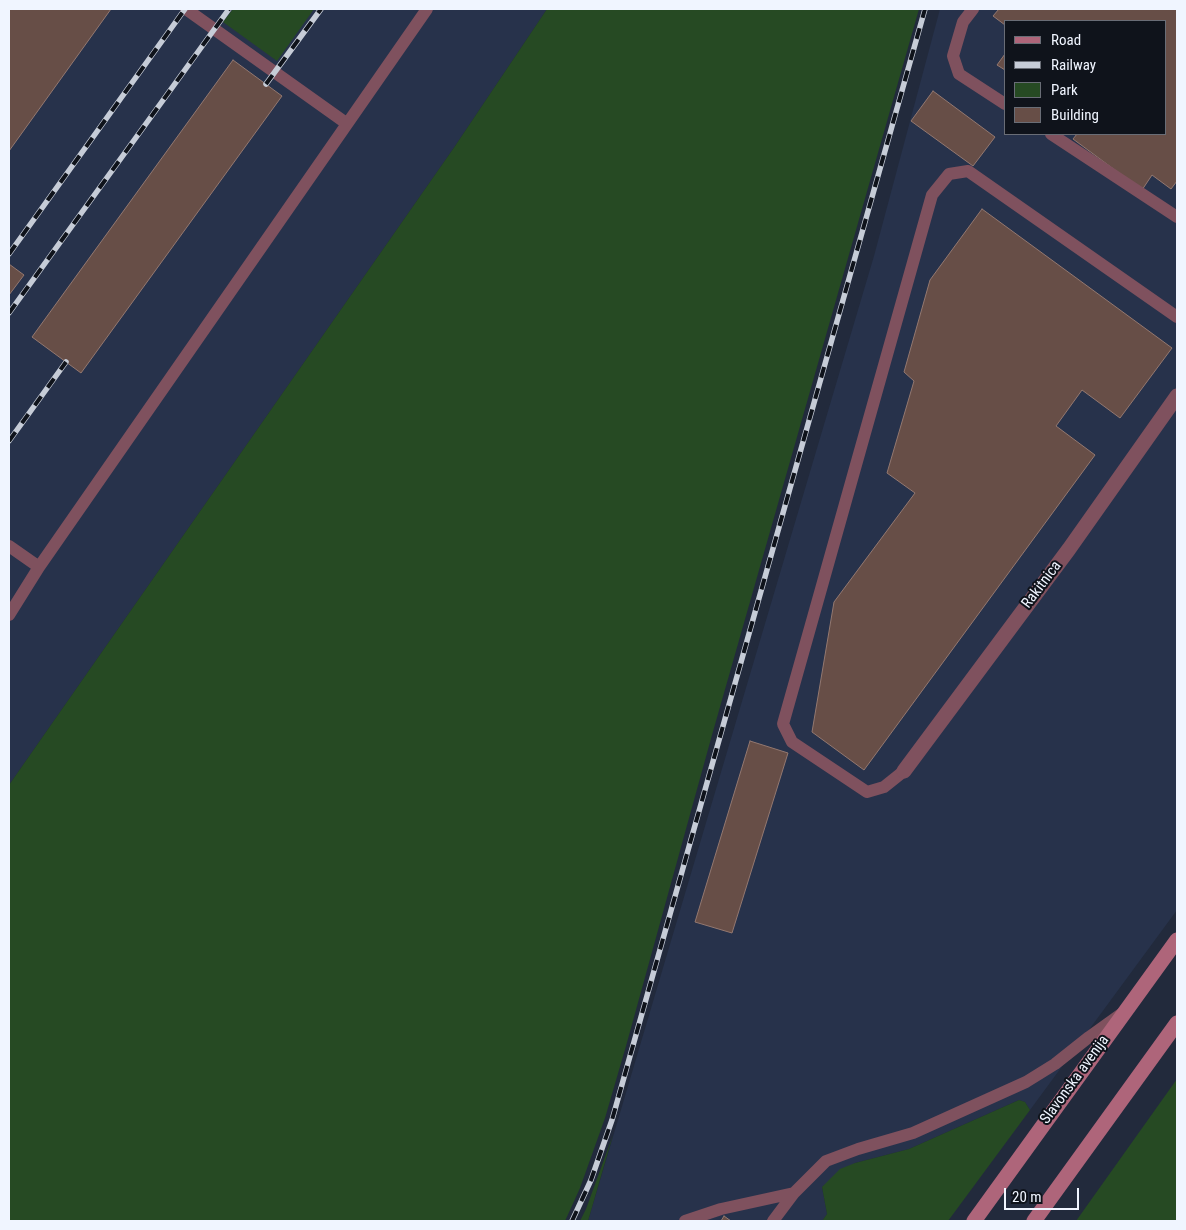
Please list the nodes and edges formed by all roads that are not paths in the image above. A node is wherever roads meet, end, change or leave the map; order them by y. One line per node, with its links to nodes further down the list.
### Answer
1 (186, 9): 5 (lane)
2 (426, 9): 5 (lane)
3 (973, 9): 4 (lane)
4 (1004, 103)
5 (346, 123): 11 (lane)
6 (1052, 135): 7 (lane)
7 (1176, 212)
8 (1177, 316): 13 (lane)
9 (1177, 396): 13 (street, Rakitnica)
10 (9, 546): 11 (lane)
11 (39, 567): 12 (lane)
12 (9, 615)
13 (904, 771)
14 (1177, 940): 15 (main road, Slavonska avenija)
15 (1125, 1011): 17 (lane); 20 (main road, Slavonska avenija)
16 (1175, 1027): 21 (main road)
17 (794, 1193): 18 (lane); 19 (lane)
18 (685, 1221)
19 (773, 1221)
20 (974, 1221)
21 (1034, 1221)

